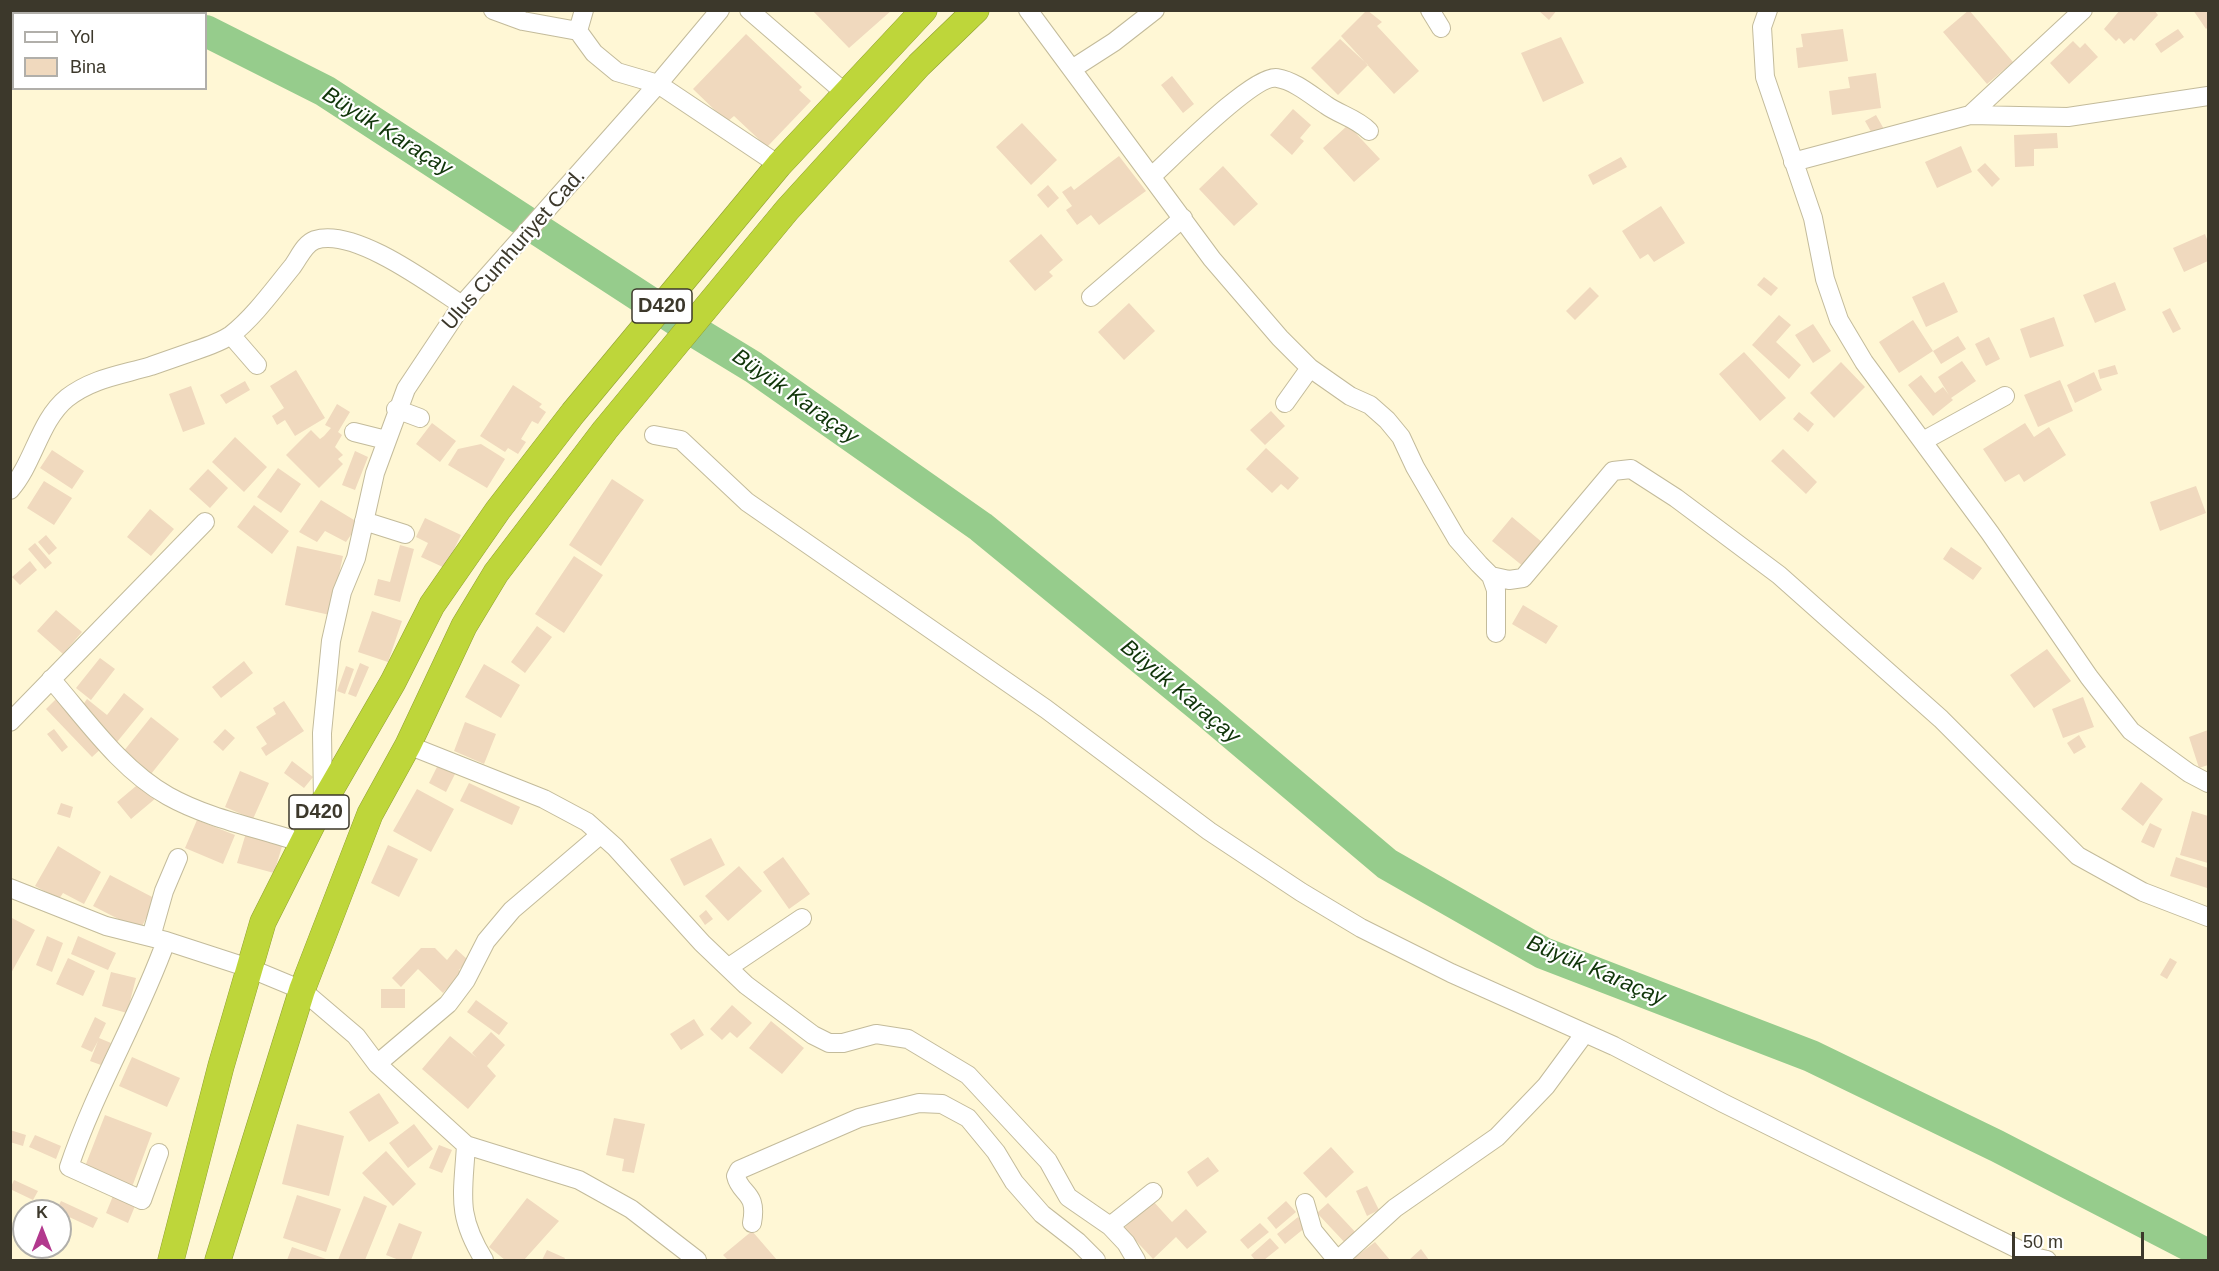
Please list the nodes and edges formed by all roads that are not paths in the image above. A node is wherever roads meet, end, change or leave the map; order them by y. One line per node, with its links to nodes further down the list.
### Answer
1 (493, 10): 13 (street)
2 (584, 10): 13 (street)
3 (720, 10): 15 (street, Ulus Cumhuriyet Cad.)
4 (749, 10): 16 (street)
5 (924, 10): 16 (highway, D420)
6 (976, 10): 45 (highway, D420)
7 (1029, 10): 14 (street)
8 (1155, 10): 14 (street)
9 (1430, 10): 12 (street)
10 (1768, 10): 20 (street)
11 (2083, 10): 18 (street)
12 (1441, 28)
13 (578, 31): 15 (street)
14 (1072, 69): 22 (street)
15 (658, 84): 21 (street); 25 (street, Ulus Cumhuriyet Cad.)
16 (845, 93): 21 (highway, D420)
17 (2208, 96): 18 (street)
18 (1970, 115): 20 (street)
19 (1369, 131): 22 (street)
20 (1793, 162): 36 (street)
21 (779, 165): 47 (highway, D420)
22 (1152, 176): 23 (street)
23 (1183, 218): 24 (street); 28 (street)
24 (1091, 297)
25 (462, 305): 26 (street); 31 (street, Ulus Cumhuriyet Cad.)
26 (231, 335): 27 (street); 37 (street)
27 (256, 365)
28 (1310, 368): 30 (street); 41 (street)
29 (2005, 396): 36 (street)
30 (1285, 403)
31 (396, 409): 32 (street); 35 (street, Ulus Cumhuriyet Cad.)
32 (420, 418)
33 (354, 432): 35 (street)
34 (654, 435): 58 (street)
35 (386, 440): 38 (street, Ulus Cumhuriyet Cad.)
36 (1923, 441): 46 (street)
37 (10, 490)
38 (364, 521): 40 (street); 47 (street, Ulus Cumhuriyet Cad.)
39 (205, 522): 43 (street)
40 (405, 534)
41 (1491, 576): 42 (street); 52 (street)
42 (1496, 633)
43 (51, 679): 44 (street); 49 (street)
44 (10, 722)
45 (408, 745): 48 (street); 57 (highway, D420)
46 (2208, 783)
47 (323, 803): 49 (highway, D420)
48 (600, 835): 55 (street); 59 (street)
49 (303, 843): 56 (highway, D420)
50 (178, 858): 54 (street)
51 (10, 888): 54 (street)
52 (2208, 917)
53 (802, 918): 55 (street)
54 (158, 939): 56 (street); 61 (street)
55 (729, 967): 65 (street)
56 (249, 968): 57 (street); 66 (highway, D420)
57 (302, 990): 59 (street); 67 (highway, D420)
58 (1585, 1034): 72 (street); 73 (street)
59 (377, 1064): 60 (street)
60 (466, 1144): 68 (street); 69 (street)
61 (159, 1153)
62 (1153, 1192): 65 (street)
63 (1305, 1203): 72 (street)
64 (752, 1223): 70 (street)
65 (1110, 1226): 71 (street)
66 (171, 1260)
67 (218, 1260)
68 (484, 1260)
69 (697, 1260)
70 (1096, 1260)
71 (1136, 1260)
72 (1337, 1260)
73 (2047, 1260)

